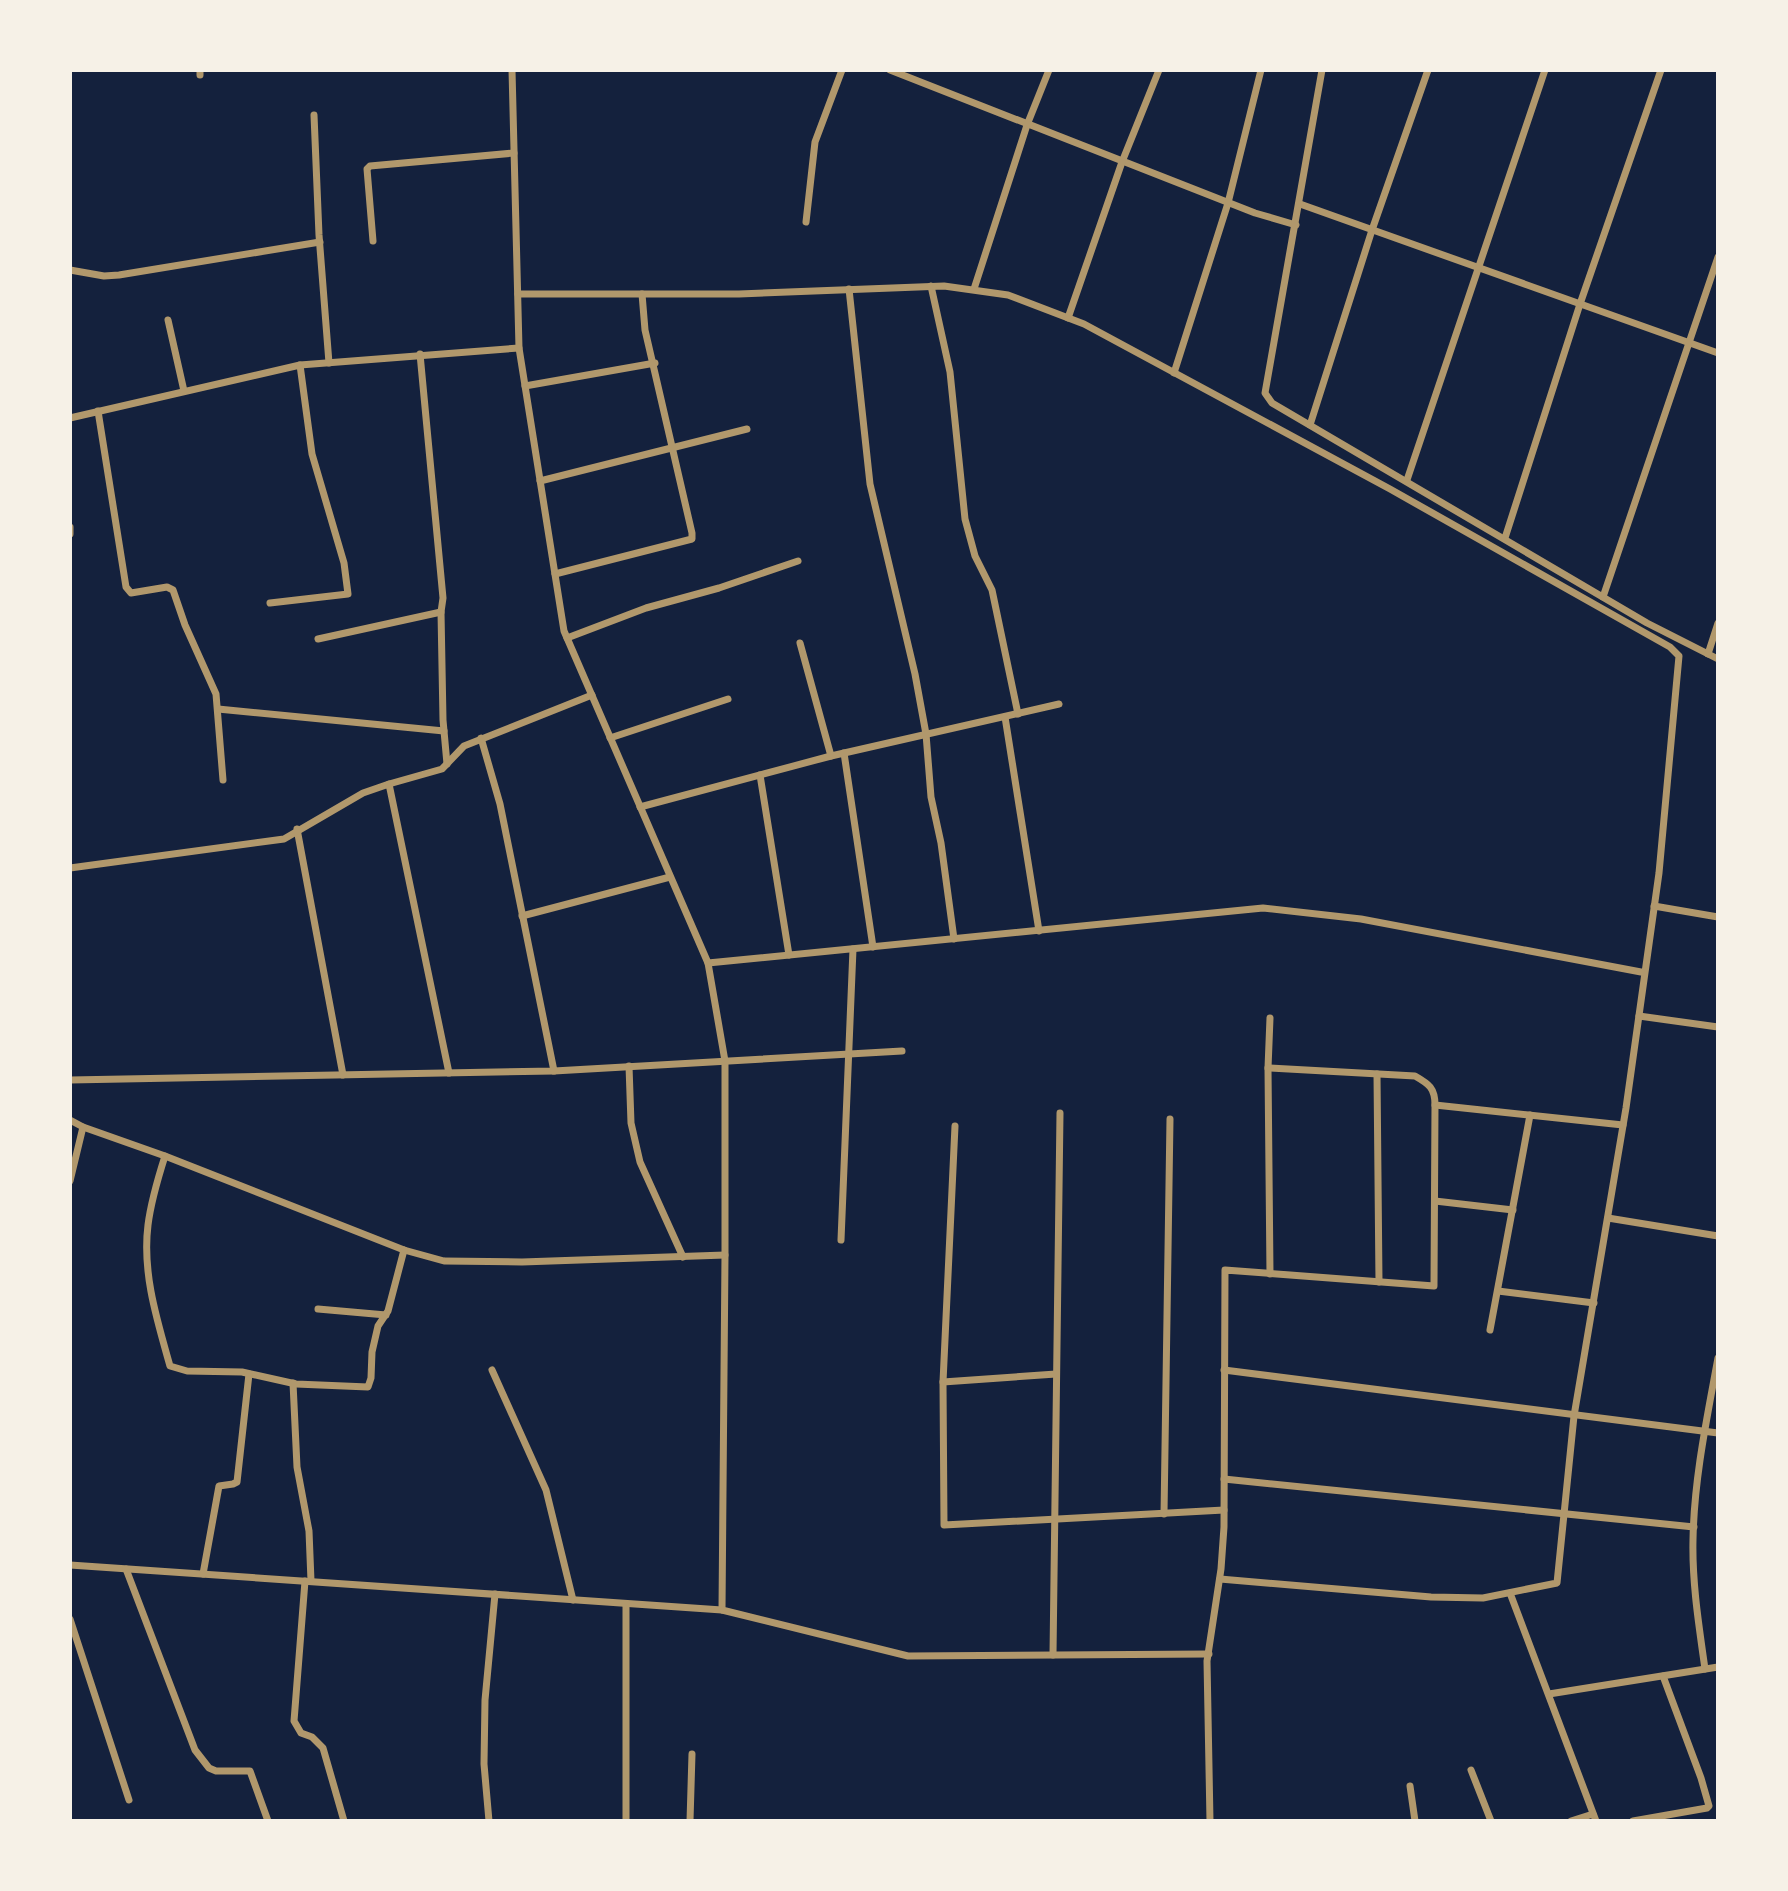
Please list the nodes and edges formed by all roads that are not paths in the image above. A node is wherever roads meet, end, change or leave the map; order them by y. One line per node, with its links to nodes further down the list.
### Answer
1 (512, 70): 13 (street)
2 (842, 70): 17 (street)
3 (890, 70): 12 (street)
4 (1049, 70): 12 (street)
5 (1159, 70): 14 (street)
6 (1261, 70): 15 (street)
7 (1322, 70): 16 (street)
8 (1428, 70): 19 (street)
9 (1545, 70): 23 (street)
10 (1661, 70): 30 (street)
11 (314, 116): 21 (street)
12 (1027, 125): 14 (street); 27 (street)
13 (514, 153): 20 (street); 29 (street)
14 (1122, 162): 15 (street); 31 (street)
15 (1228, 203): 18 (street); 40 (street)
16 (1300, 204): 18 (street); 19 (street)
17 (806, 222)
18 (1296, 225): 45 (street)
19 (1372, 230): 23 (street); 45 (street)
20 (373, 241)
21 (320, 242): 24 (street); 37 (street)
22 (1718, 257): 33 (street)
23 (1479, 268): 30 (street); 48 (street)
24 (70, 270)
25 (931, 286): 26 (street); 27 (street); 68 (street)
26 (849, 289): 28 (street); 71 (street)
27 (974, 289): 31 (street)
28 (642, 293): 29 (street); 38 (street)
29 (518, 294): 34 (street)
30 (1580, 304): 33 (street); 52 (street)
31 (1068, 318): 40 (street)
32 (168, 320): 42 (street)
33 (1690, 343): 35 (street); 55 (street)
34 (519, 348): 36 (street); 41 (street)
35 (1718, 353)
36 (420, 354): 37 (street); 57 (street)
37 (330, 363): 39 (street)
38 (655, 363): 41 (street); 47 (street)
39 (300, 365): 42 (street); 56 (street)
40 (1174, 373): 84 (street)
41 (525, 387): 49 (street)
42 (184, 391): 43 (street)
43 (97, 411): 44 (street); 67 (street)
44 (70, 418)
45 (1310, 425): 48 (street)
46 (747, 429): 47 (street)
47 (673, 447): 49 (street); 54 (street)
48 (1407, 480): 52 (street)
49 (540, 481): 54 (street)
50 (70, 527): 51 (street)
51 (70, 534)
52 (1505, 538): 55 (street)
53 (798, 561): 59 (street)
54 (555, 574): 59 (street)
55 (1603, 597): 62 (street)
56 (270, 603)
57 (441, 612): 60 (street); 70 (street)
58 (1718, 623): 62 (street)
59 (567, 638): 64 (street)
60 (318, 639)
61 (800, 643): 75 (street)
62 (1708, 654): 63 (street)
63 (1718, 659)
64 (592, 695): 72 (street); 73 (street)
65 (728, 699): 73 (street)
66 (1059, 704): 68 (street)
67 (218, 709): 70 (street); 78 (street)
68 (1018, 713): 69 (street)
69 (1005, 717): 71 (street); 87 (street)
70 (444, 731): 76 (street)
71 (926, 734): 74 (street); 88 (street)
72 (481, 738): 76 (street); 85 (street)
73 (610, 738): 80 (street)
74 (844, 753): 75 (street); 89 (street)
75 (831, 756): 77 (street)
76 (447, 764): 79 (street)
77 (760, 775): 80 (street); 91 (street)
78 (223, 780)
79 (389, 784): 81 (street); 103 (street)
80 (640, 807): 83 (street)
81 (297, 829): 82 (street); 105 (street)
82 (70, 868)
83 (670, 877): 85 (street); 92 (street)
84 (1654, 906): 86 (street); 94 (street)
85 (522, 916): 102 (street)
86 (1718, 917)
87 (1040, 931): 88 (street); 93 (street)
88 (954, 939): 89 (street)
89 (873, 947): 90 (street)
90 (853, 949): 91 (street); 98 (street)
91 (789, 955): 92 (street)
92 (708, 963): 99 (street)
93 (1642, 972)
94 (1639, 1016): 96 (street); 112 (street)
95 (1270, 1018): 101 (street)
96 (1718, 1027)
97 (902, 1051): 98 (street)
98 (848, 1053): 99 (street); 121 (street)
99 (724, 1061): 100 (street); 123 (street)
100 (629, 1066): 102 (street); 124 (street)
101 (1268, 1068): 104 (street); 125 (street)
102 (554, 1071): 103 (street)
103 (449, 1073): 105 (street)
104 (1377, 1074): 107 (street); 126 (street)
105 (342, 1075): 106 (street)
106 (70, 1080)
107 (1435, 1105): 109 (street); 117 (street)
108 (1060, 1113): 136 (street)
109 (1530, 1115): 112 (street); 118 (street)
110 (1170, 1119): 144 (street)
111 (70, 1120): 114 (street)
112 (1623, 1125): 119 (street)
113 (955, 1126): 137 (street)
114 (83, 1127): 115 (street); 116 (street)
115 (165, 1156): 122 (street); 135 (street)
116 (70, 1181)
117 (1435, 1201): 118 (street); 126 (street)
118 (1513, 1210): 127 (street)
119 (1608, 1218): 120 (street); 128 (street)
120 (1718, 1236)
121 (841, 1240)
122 (404, 1250): 124 (street); 130 (street)
123 (725, 1255): 124 (street); 157 (street)
124 (683, 1256)
125 (1270, 1274): 126 (street); 134 (street)
126 (1379, 1282)
127 (1498, 1291): 128 (street); 131 (street)
128 (1594, 1303): 139 (street)
129 (318, 1309): 130 (street)
130 (386, 1315): 138 (street)
131 (1490, 1330)
132 (1718, 1358): 140 (street)
133 (492, 1370): 155 (street)
134 (1224, 1370): 139 (street); 142 (street)
135 (249, 1374): 138 (street); 150 (street)
136 (1056, 1374): 137 (street); 146 (street)
137 (943, 1382): 146 (street)
138 (293, 1383): 152 (street)
139 (1574, 1416): 140 (street); 145 (street)
140 (1705, 1432): 141 (street); 147 (street)
141 (1718, 1433)
142 (1224, 1479): 143 (street); 145 (street)
143 (1224, 1510): 144 (street); 151 (street)
144 (1164, 1514): 146 (street)
145 (1564, 1514): 147 (street); 153 (street)
146 (1054, 1521): 160 (street)
147 (1694, 1527): 162 (street)
148 (70, 1565): 149 (street)
149 (126, 1569): 150 (street); 170 (street)
150 (203, 1574): 152 (street)
151 (1220, 1579): 153 (street); 159 (street)
152 (308, 1581): 154 (street); 171 (street)
153 (1510, 1593): 164 (street)
154 (495, 1594): 155 (street); 172 (street)
155 (573, 1600): 156 (street)
156 (626, 1604): 157 (street); 173 (street)
157 (722, 1610): 160 (street)
158 (70, 1619): 168 (street)
159 (1209, 1654): 160 (street); 175 (street)
160 (1053, 1655)
161 (1718, 1667): 162 (street)
162 (1705, 1669): 163 (street)
163 (1663, 1676): 164 (street); 179 (street)
164 (1549, 1694): 169 (street)
165 (692, 1754): 174 (street)
166 (1471, 1770): 177 (street)
167 (1410, 1786): 176 (street)
168 (129, 1800)
169 (1594, 1818): 178 (street)
170 (268, 1821)
171 (344, 1821)
172 (489, 1821)
173 (626, 1821)
174 (690, 1821)
175 (1210, 1821)
176 (1415, 1821)
177 (1491, 1821)
178 (1571, 1821)
179 (1633, 1821)

